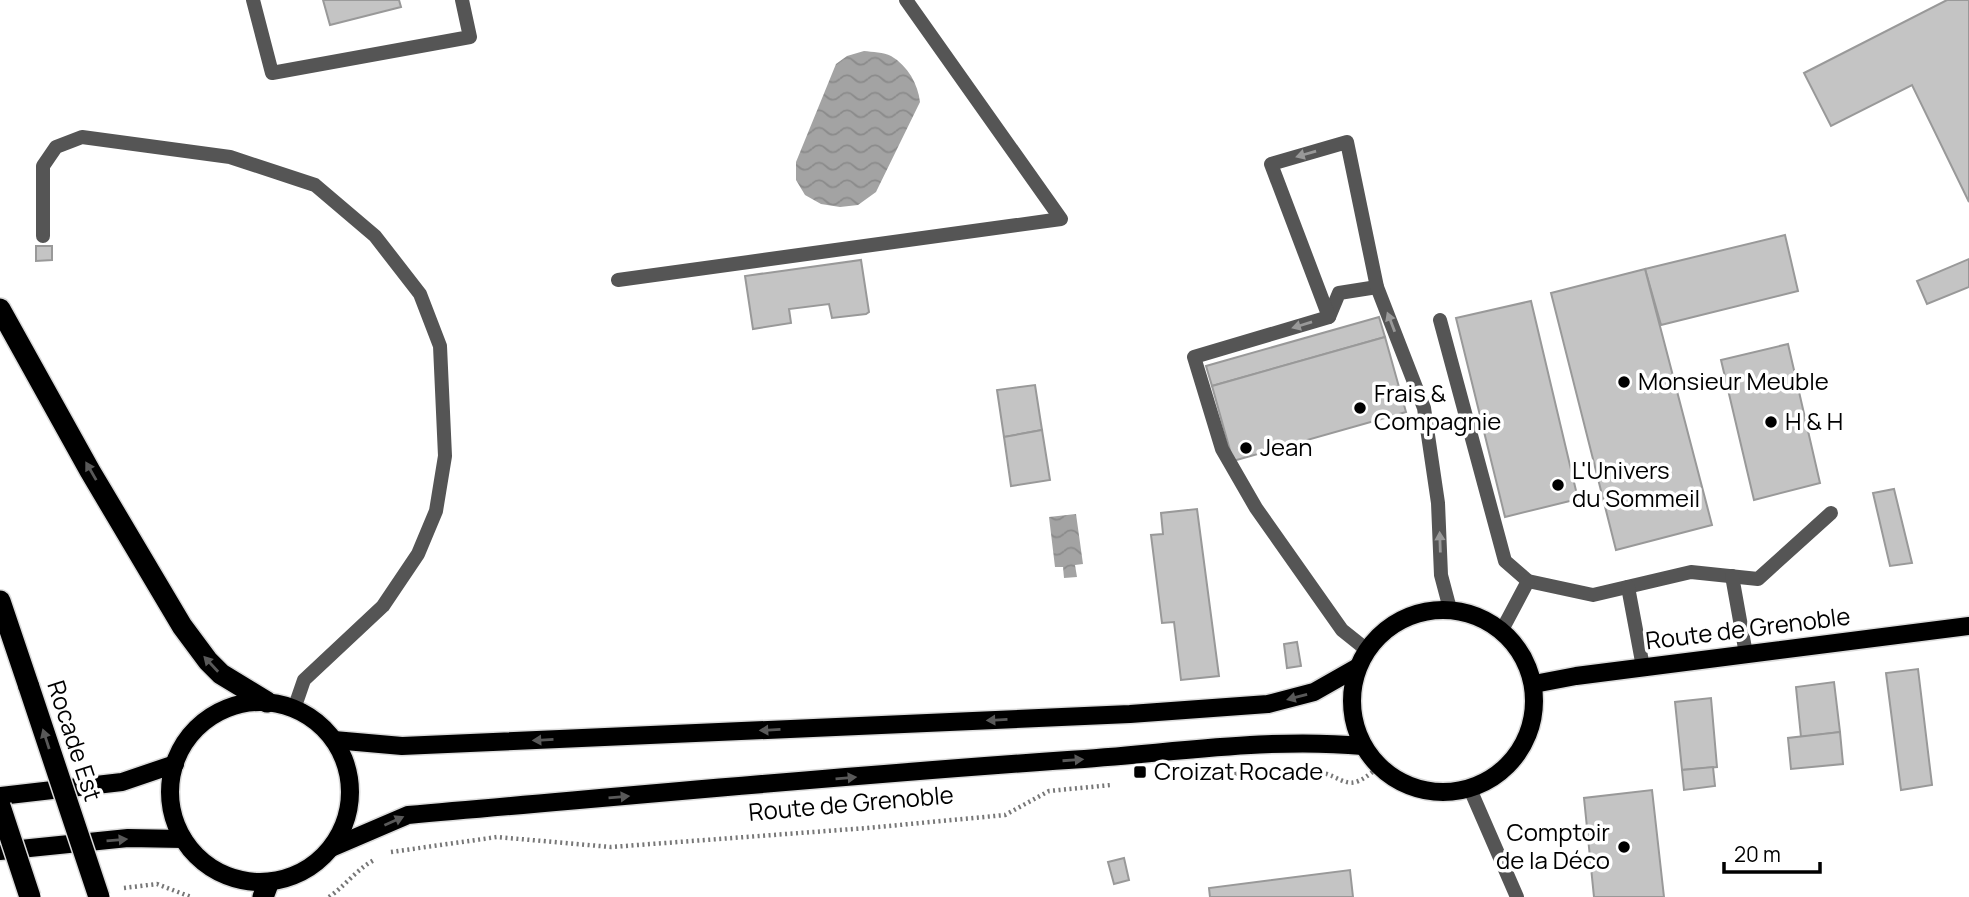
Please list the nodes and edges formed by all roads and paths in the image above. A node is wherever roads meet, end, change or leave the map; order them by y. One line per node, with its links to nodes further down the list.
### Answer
1 (253, 0): 2 (street)
2 (462, 0)
3 (906, 0): 5 (street)
4 (43, 236): 24 (street)
5 (618, 280)
6 (1377, 287): 8 (street); 8 (street, one-way to 8); 15 (street, one-way to 6)
7 (0, 309): 23 (highway, one-way to 7)
8 (1329, 317): 18 (street, one-way to 18)
9 (1440, 320): 12 (street)
10 (1831, 513): 11 (street)
11 (1732, 576): 13 (street); 19 (street)
12 (1528, 581): 13 (street); 17 (street)
13 (1628, 587): 21 (street)
14 (0, 601): 43 (highway, Rocade Est, one-way to 14, bridge)
15 (1450, 609): 17 (main road); 18 (main road)
16 (1969, 626): 19 (main road, Route de Grenoble)
17 (1502, 630): 22 (main road)
18 (1367, 650): 20 (main road)
19 (1746, 654): 21 (main road, Route de Grenoble)
20 (1358, 667): 25 (main road, one-way to 25); 26 (main road)
21 (1643, 667): 22 (main road, Route de Grenoble)
22 (1534, 684): 33 (main road)
23 (267, 702): 24 (main road); 27 (main road)
24 (294, 709): 25 (main road)
25 (334, 740): 37 (main road)
26 (1363, 746): 28 (main road); 37 (main road, Route de Grenoble, one-way to 26)
27 (175, 764): 34 (main road); 36 (main road)
28 (1379, 767): 29 (path); 33 (main road)
29 (1307, 771)
30 (1268, 772): 31 (path)
31 (1201, 776)
32 (1118, 784): 39 (path, Route de Grenoble)
33 (1470, 789): 45 (street)
34 (0, 796)
35 (0, 806): 42 (highway, bridge)
36 (183, 839): 38 (main road, one-way to 36); 41 (main road)
37 (331, 848): 41 (main road)
38 (0, 851)
39 (387, 852)
40 (376, 859): 44 (path)
41 (265, 891)
42 (30, 897)
43 (99, 897)
44 (329, 897)
45 (1517, 897)

